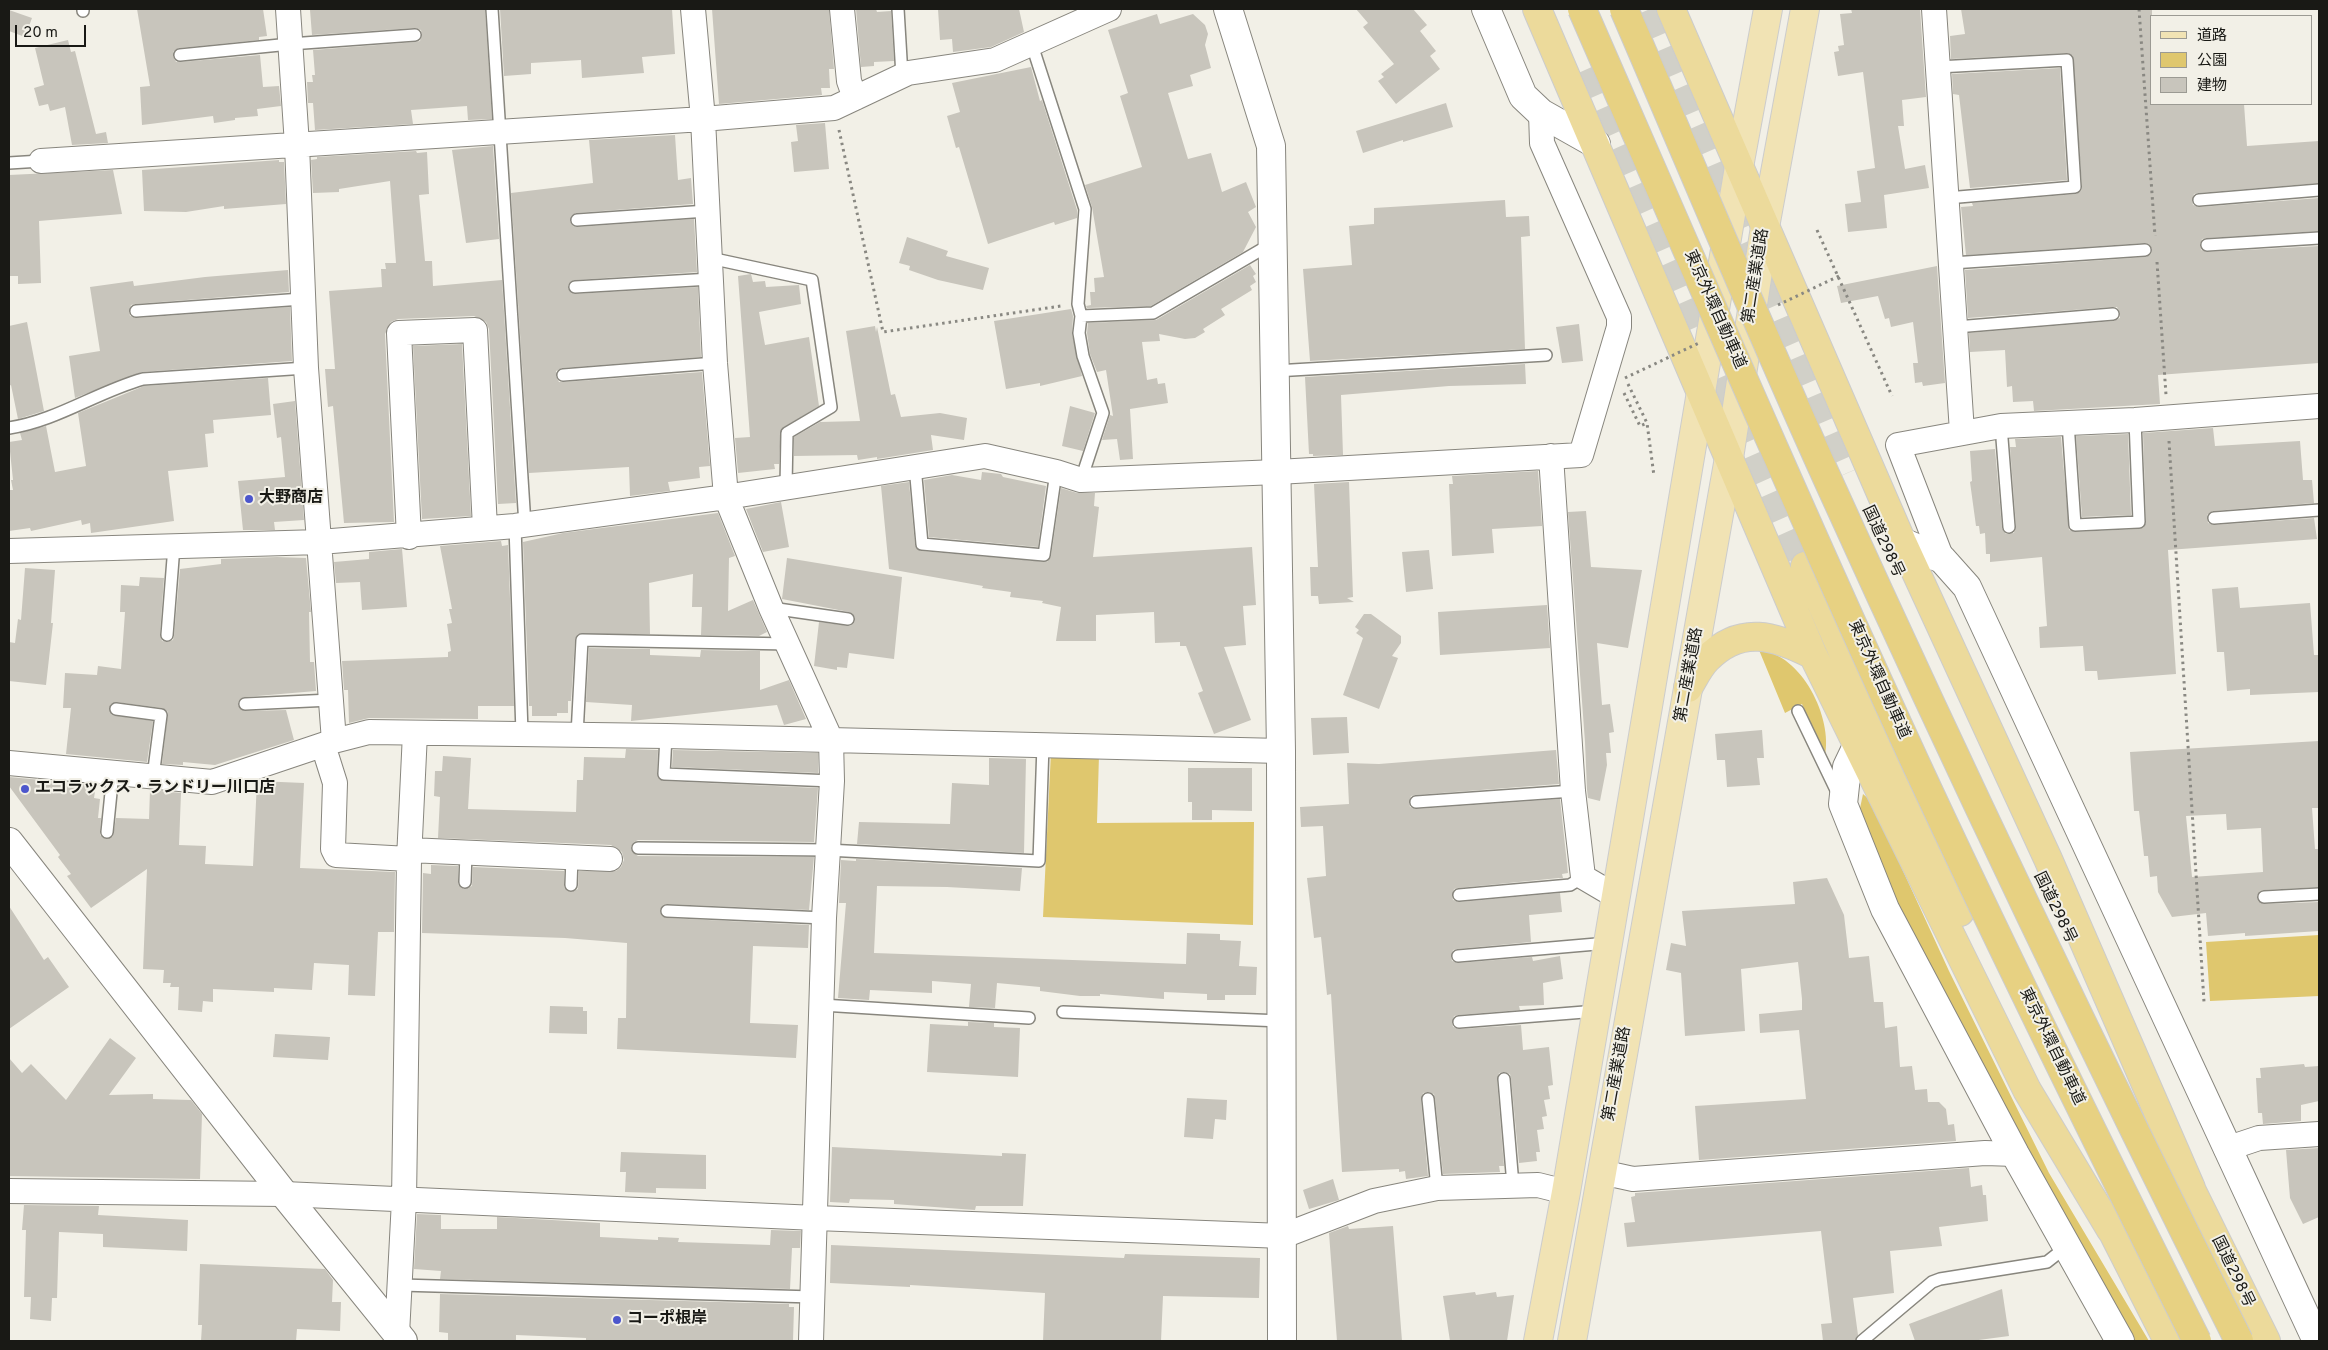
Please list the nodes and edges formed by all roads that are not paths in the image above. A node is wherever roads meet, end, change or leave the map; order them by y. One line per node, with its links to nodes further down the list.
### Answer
1 (288, 9): 18 (street)
2 (492, 9): 27 (lane)
3 (693, 9): 26 (street)
4 (842, 9): 24 (street)
5 (898, 9): 23 (lane)
6 (1110, 9): 19 (street)
7 (1228, 9): 40 (street)
8 (1486, 9): 25 (street)
9 (1537, 9): 28 (highway)
10 (1558, 9): 22 (highway)
11 (1582, 9): 162 (highway, 東京外環自動車道, bridge)
12 (1624, 9): 163 (highway, bridge)
13 (1671, 9): 32 (highway)
14 (1768, 9): 32 (main road, 第二産業道路)
15 (1805, 9): 38 (main road, 第二産業道路)
16 (1934, 9): 21 (street)
17 (415, 35): 18 (lane)
18 (290, 44): 20 (lane); 29 (street)
19 (1032, 45): 23 (street); 49 (lane)
20 (180, 54)
21 (1938, 67): 34 (street); 34 (lane)
22 (1585, 70)
23 (902, 76): 24 (street)
24 (855, 98): 26 (street)
25 (1541, 113): 28 (street); 63 (street)
26 (703, 119): 27 (street); 36 (street)
27 (499, 132): 29 (street); 74 (lane)
28 (1596, 144): 56 (highway)
29 (298, 145): 30 (street); 46 (street)
30 (41, 161): 31 (lane)
31 (9, 163)
32 (1738, 167): 38 (highway); 56 (main road, 第二産業道路)
33 (2319, 190): 35 (lane)
34 (1947, 198): 43 (street)
35 (2199, 200)
36 (707, 212): 37 (lane); 44 (street)
37 (577, 220)
38 (1765, 227): 64 (main road, 第二産業道路); 79 (highway)
39 (2319, 238): 41 (lane)
40 (1273, 243): 49 (lane); 54 (street)
41 (2207, 244)
42 (2145, 250): 43 (lane)
43 (1952, 263): 50 (street)
44 (710, 268): 45 (lane); 52 (street); 70 (lane)
45 (575, 287)
46 (302, 299): 47 (lane); 53 (street)
47 (136, 311)
48 (2113, 314): 50 (lane)
49 (1081, 316): 69 (lane)
50 (1956, 327): 62 (street)
51 (1546, 355): 54 (lane)
52 (714, 363): 55 (lane); 71 (street)
53 (306, 368): 61 (lane); 78 (street)
54 (1275, 371): 67 (street)
55 (562, 375)
56 (1701, 396): 64 (highway); 123 (main road, 第二産業道路)
57 (2319, 406): 58 (street)
58 (2135, 420): 59 (street); 59 (lane)
59 (2068, 423): 60 (street)
60 (2001, 426): 62 (street); 75 (lane)
61 (9, 428)
62 (1962, 432): 82 (street)
63 (1551, 456): 67 (street); 107 (street)
64 (1729, 458): 88 (highway); 89 (main road, 第二産業道路)
65 (914, 466): 66 (street); 66 (lane); 70 (street)
66 (1056, 472): 69 (street)
67 (1277, 472): 69 (street); 102 (street)
68 (1850, 472): 143 (highway, 国道298号)
69 (1081, 480)
70 (786, 487): 71 (street)
71 (726, 497): 74 (street); 84 (street)
72 (2319, 510): 73 (lane)
73 (2214, 518)
74 (520, 526): 76 (street); 95 (lane)
75 (2009, 527)
76 (485, 528): 77 (street); 77 (street)
77 (409, 536): 78 (street)
78 (320, 542): 80 (street); 90 (street)
79 (1902, 542): 82 (street); 143 (highway)
80 (174, 546): 81 (street); 86 (lane)
81 (9, 551)
82 (1942, 559): 138 (street)
83 (1806, 566): 149 (highway)
84 (771, 608): 85 (lane); 87 (street)
85 (848, 619)
86 (167, 635)
87 (789, 644): 96 (lane); 98 (street)
88 (1814, 655): 89 (highway); 100 (highway)
89 (1688, 688): 140 (main road, 第二産業道路)
90 (331, 700): 91 (lane); 99 (street)
91 (245, 704)
92 (116, 709): 105 (lane)
93 (1798, 711): 109 (lane)
94 (415, 733): 95 (street); 99 (street); 115 (street)
95 (522, 734): 96 (street)
96 (577, 735): 97 (street)
97 (666, 736): 98 (street); 106 (lane)
98 (830, 740): 101 (street); 106 (street)
99 (328, 743): 105 (street); 115 (street)
100 (1858, 744): 109 (street); 149 (highway)
101 (1043, 745): 102 (street); 113 (lane)
102 (1281, 751): 133 (street)
103 (9, 763): 104 (street)
104 (113, 773): 105 (street); 110 (lane)
105 (153, 777)
106 (832, 781): 113 (street)
107 (1573, 791): 108 (lane); 118 (street)
108 (1416, 802)
109 (1843, 804): 139 (street)
110 (107, 832)
111 (9, 842): 146 (street)
112 (638, 848): 113 (lane)
113 (827, 850): 126 (street)
114 (466, 853): 115 (street); 116 (street); 119 (lane)
115 (409, 854): 147 (street)
116 (572, 857): 117 (street); 120 (lane)
117 (610, 859)
118 (1583, 877): 122 (lane); 123 (street)
119 (465, 882)
120 (570, 885)
121 (2319, 894): 124 (lane)
122 (1459, 895)
123 (1617, 897): 127 (main road, 第二産業道路)
124 (2264, 897)
125 (667, 911): 126 (lane)
126 (824, 918): 129 (street)
127 (1609, 943): 128 (lane); 130 (main road, 第二産業道路)
128 (1458, 956)
129 (822, 1005): 132 (lane); 148 (street)
130 (1597, 1011): 134 (lane); 145 (main road, 第二産業道路)
131 (1063, 1012): 133 (lane)
132 (1029, 1018)
133 (1282, 1021): 150 (street)
134 (1459, 1022)
135 (1504, 1079): 141 (lane)
136 (1428, 1099): 142 (lane)
137 (2319, 1134): 138 (street)
138 (2226, 1149): 165 (street)
139 (2015, 1154): 140 (street); 151 (street)
140 (1601, 1172): 158 (main road, 第二産業道路)
141 (1513, 1185): 142 (street); 145 (street)
142 (1437, 1188): 150 (street)
143 (2191, 1188): 164 (highway, 国道298号)
144 (9, 1192): 146 (street)
145 (1566, 1192): 157 (main road, 第二産業道路)
146 (284, 1194): 147 (street); 154 (street)
147 (404, 1200): 148 (street); 152 (street)
148 (816, 1218): 150 (street); 153 (street)
149 (2111, 1230): 161 (highway)
150 (1283, 1236): 156 (street)
151 (2066, 1247): 159 (lane); 160 (street)
152 (401, 1285): 153 (lane); 154 (street)
153 (813, 1297): 155 (street)
154 (399, 1339)
155 (811, 1341)
156 (1282, 1341)
157 (1538, 1341)
158 (1572, 1341)
159 (1862, 1341)
160 (2120, 1341)
161 (2168, 1341)
162 (2197, 1341)
163 (2239, 1341)
164 (2266, 1341)
165 (2317, 1341)

